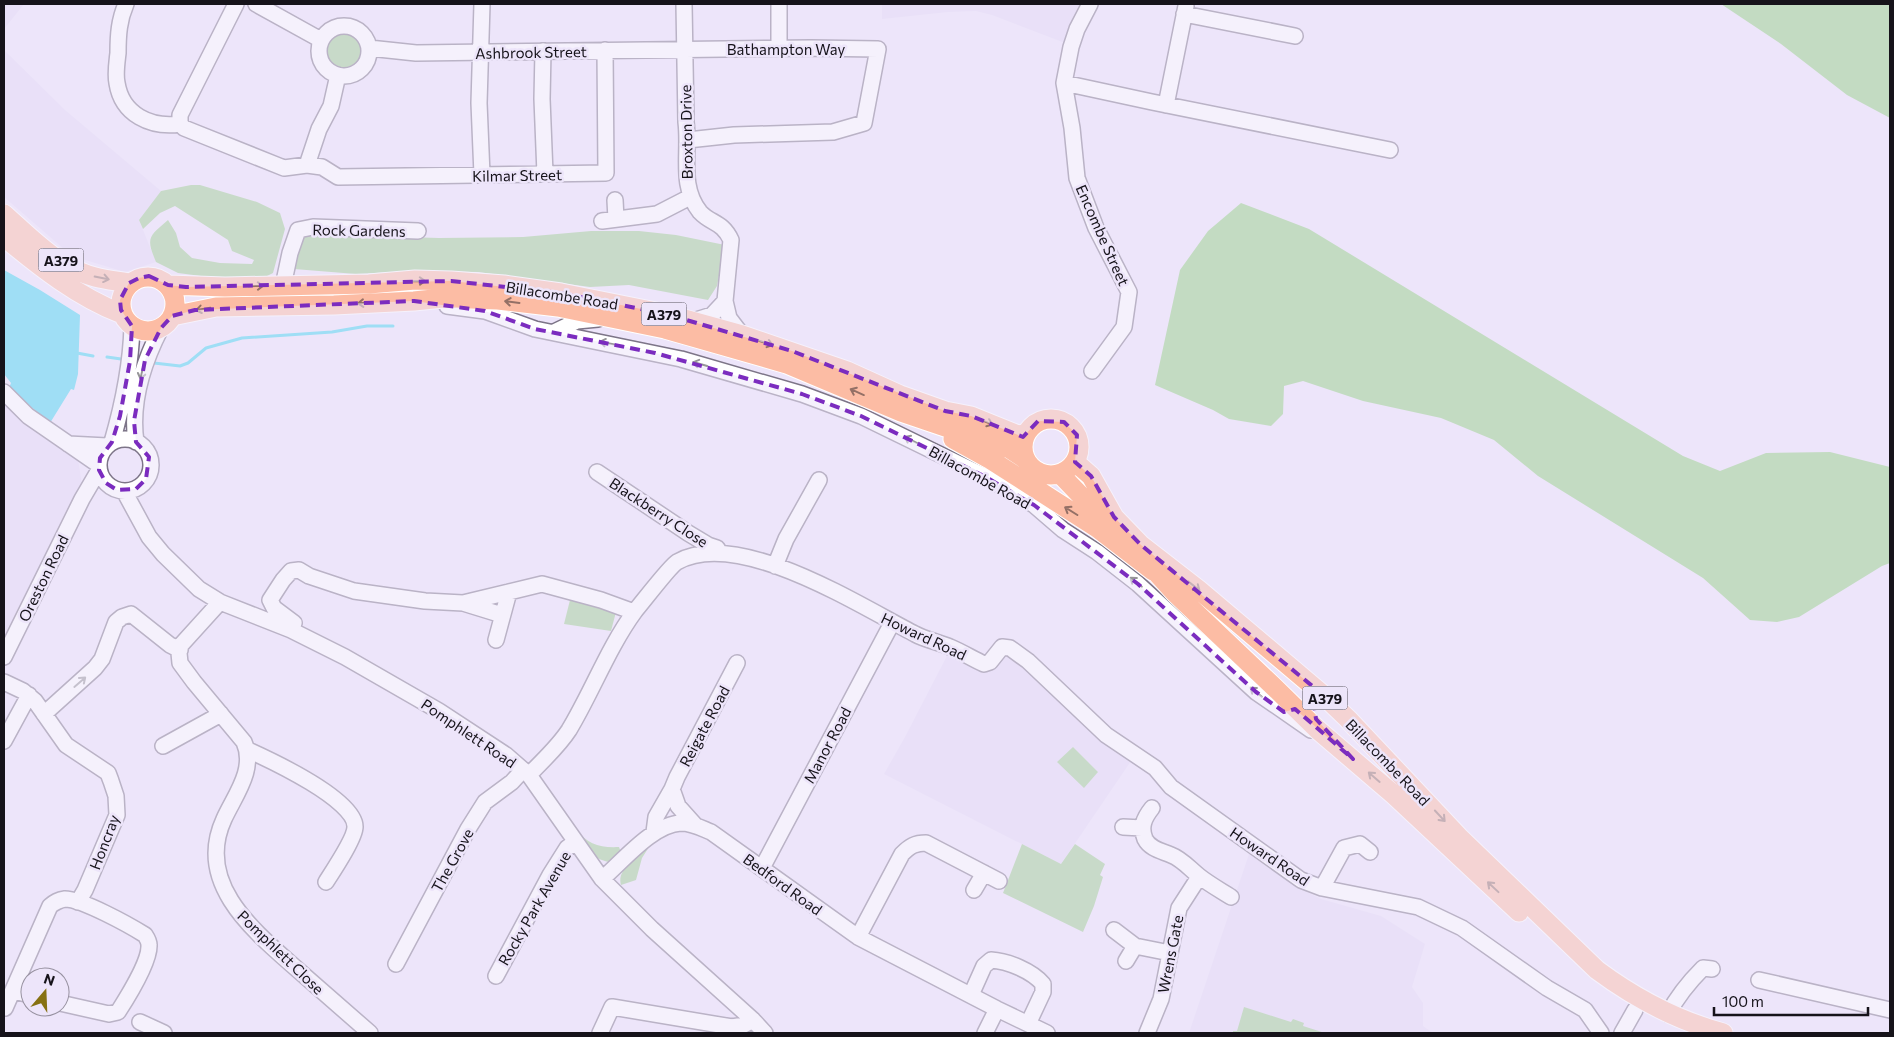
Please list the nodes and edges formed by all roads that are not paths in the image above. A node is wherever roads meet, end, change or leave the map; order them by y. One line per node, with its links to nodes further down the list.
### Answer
1 (126, 4): 20 (street)
2 (236, 4): 20 (street)
3 (256, 4): 10 (street)
4 (482, 4): 16 (street)
5 (684, 4): 13 (street, Broxton Drive)
6 (779, 4): 12 (street)
7 (1090, 4): 18 (street, Encombe Street)
8 (1185, 9): 9 (street); 19 (street)
9 (1295, 36)
10 (321, 40): 11 (street); 17 (street)
11 (369, 48): 16 (street, Ashbrook Street); 17 (street)
12 (779, 48): 13 (street, Bathampton Way); 21 (street, Bathampton Way)
13 (689, 49): 14 (street, Ashbrook Street); 21 (street, Broxton Drive)
14 (605, 50): 15 (street, Ashbrook Street); 24 (street, Kilmar Street)
15 (543, 52): 16 (street, Ashbrook Street); 24 (street)
16 (480, 53): 25 (street)
17 (338, 75): 23 (street)
18 (1064, 83): 19 (street); 42 (street, Encombe Street)
19 (1162, 104): 22 (street)
20 (180, 124): 23 (street, Kilmar Street)
21 (688, 140): 26 (street, Broxton Drive)
22 (1390, 150)
23 (307, 165): 25 (street, Kilmar Street)
24 (545, 174): 25 (street, Kilmar Street)
25 (482, 175)
26 (690, 197): 27 (street); 35 (street, Broxton Drive)
27 (615, 200)
28 (4, 214): 31 (main road, A379, one-way to 31)
29 (418, 231): 33 (street, Rock Gardens)
30 (4, 237): 37 (main road, A379)
31 (130, 283): 32 (main road, A379); 37 (main road)
32 (168, 285): 33 (main road, Billacombe Road / A379, one-way to 33); 39 (main road)
33 (283, 286): 38 (main road, Billacombe Road / A379, one-way to 38)
34 (414, 301): 36 (main road, Billacombe Road / A379, one-way to 34); 39 (main road, Billacombe Road / A379, one-way to 39); 40 (street, Billacombe Road)
35 (725, 301): 38 (street); 41 (street, Broxton Drive)
36 (612, 317): 40 (street, Billacombe Road); 44 (main road, Billacombe Road / A379, one-way to 36)
37 (127, 320): 39 (main road, A379); 48 (street)
38 (693, 321): 41 (main road, Billacombe Road / A379)
39 (167, 322): 46 (street, one-way to 46)
40 (554, 332): 77 (street, Billacombe Road, one-way to 40)
41 (742, 335): 45 (main road, Billacombe Road / A379, one-way to 45)
42 (1092, 371)
43 (4, 392): 47 (street)
44 (901, 412): 49 (main road, Billacombe Road / A379); 61 (main road, Billacombe Road, one-way to 44)
45 (1025, 434): 49 (main road); 50 (main road)
46 (136, 442): 48 (street); 55 (street)
47 (68, 444): 48 (street); 51 (street)
48 (109, 444): 51 (street)
49 (1025, 458): 53 (main road, Billacombe Road / A379)
50 (1075, 462): 53 (main road); 70 (main road, Billacombe Road / A379, one-way to 70)
51 (99, 468): 56 (street); 57 (street, Oreston Road)
52 (597, 472): 59 (street, Blackberry Close)
53 (1060, 474): 61 (main road, Billacombe Road / A379)
54 (819, 480): 60 (street)
55 (141, 485): 56 (street); 58 (street, Pomphlett Road)
56 (117, 489): 57 (street); 58 (street, Pomphlett Road)
57 (82, 499): 72 (street, Oreston Road)
58 (142, 522): 63 (street, Pomphlett Road)
59 (720, 553): 60 (street, Howard Road); 65 (street, Howard Road)
60 (775, 566): 67 (street, Howard Road)
61 (1166, 582): 77 (main road, Billacombe Road / A379)
62 (509, 592): 64 (street); 65 (street); 66 (street)
63 (220, 602): 68 (street, Pomphlett Road); 71 (street)
64 (463, 603): 66 (street); 68 (street)
65 (634, 612): 84 (street, Howard Road)
66 (502, 616): 69 (street)
67 (892, 623): 93 (street, Manor Road); 99 (street, Howard Road)
68 (291, 630): 84 (street, Pomphlett Road)
69 (496, 640)
70 (1264, 646): 76 (main road, Billacombe Road / A379); 77 (main road, A379)
71 (180, 650): 78 (street, one-way to 71); 79 (street)
72 (4, 656)
73 (737, 663): 85 (street, Reigate Road)
74 (4, 682): 75 (street, Honcray)
75 (26, 693): 78 (street, Honcray); 80 (street)
76 (1322, 694): 83 (main road, A379); 120 (main road, Billacombe Road / A379, one-way to 120)
77 (1289, 710): 83 (main road, Billacombe Road / A379)
78 (44, 714): 102 (street, Honcray)
79 (222, 714): 81 (street); 82 (street)
80 (4, 741)
81 (163, 746)
82 (248, 750): 98 (street); 125 (street, Pomphlett Close)
83 (1346, 754): 118 (main road, Billacombe Road / A379, one-way to 83)
84 (526, 773): 91 (street, Pomphlett Road); 108 (street, The Grove)
85 (672, 789): 87 (street); 90 (street, Reigate Road)
86 (1152, 808): 89 (street)
87 (695, 825): 90 (street, Bedford Road); 93 (street, Bedford Road)
88 (1123, 827): 89 (street)
89 (1142, 828): 95 (street)
90 (654, 832): 96 (street, Bedford Road)
91 (576, 842): 96 (street, Pomphlett Road); 110 (street, Rocky Park Avenue)
92 (1370, 852): 99 (street, Howard Road)
93 (762, 868): 104 (street, Bedford Road)
94 (984, 873): 97 (street); 100 (street); 104 (street)
95 (1199, 876): 101 (street); 106 (street, Wrens Gate)
96 (602, 879): 121 (street, Pomphlett Road)
97 (999, 881)
98 (326, 882)
99 (1322, 888): 131 (street, Howard Road)
100 (974, 890)
101 (1231, 897)
102 (78, 902): 112 (street); 115 (street)
103 (1114, 930): 105 (street)
104 (858, 937): 114 (street, Bedford Road)
105 (1134, 946): 106 (street); 107 (street)
106 (1170, 952): 130 (street, Wrens Gate)
107 (1126, 961)
108 (396, 964)
109 (1712, 969): 120 (street)
110 (496, 976)
111 (1759, 980): 119 (street)
112 (14, 991): 113 (street); 116 (street)
113 (20, 992)
114 (971, 996): 117 (street, Bedford Road); 123 (street)
115 (70, 1005)
116 (5, 1008)
117 (997, 1009): 123 (street, Bedford Road); 128 (street)
118 (1636, 1010): 132 (street); 133 (main road, Billacombe Road / A379)
119 (1890, 1010)
120 (1668, 1014): 134 (main road, Billacombe Road / A379)
121 (753, 1020): 126 (street); 127 (street, Pomphlett Road)
122 (140, 1022): 124 (street)
123 (1028, 1024): 129 (street, Bedford Road)
124 (164, 1033)
125 (370, 1033)
126 (600, 1033)
127 (765, 1033)
128 (985, 1033)
129 (1047, 1033)
130 (1147, 1033)
131 (1601, 1033)
132 (1622, 1033)
133 (1683, 1033)
134 (1723, 1033)

